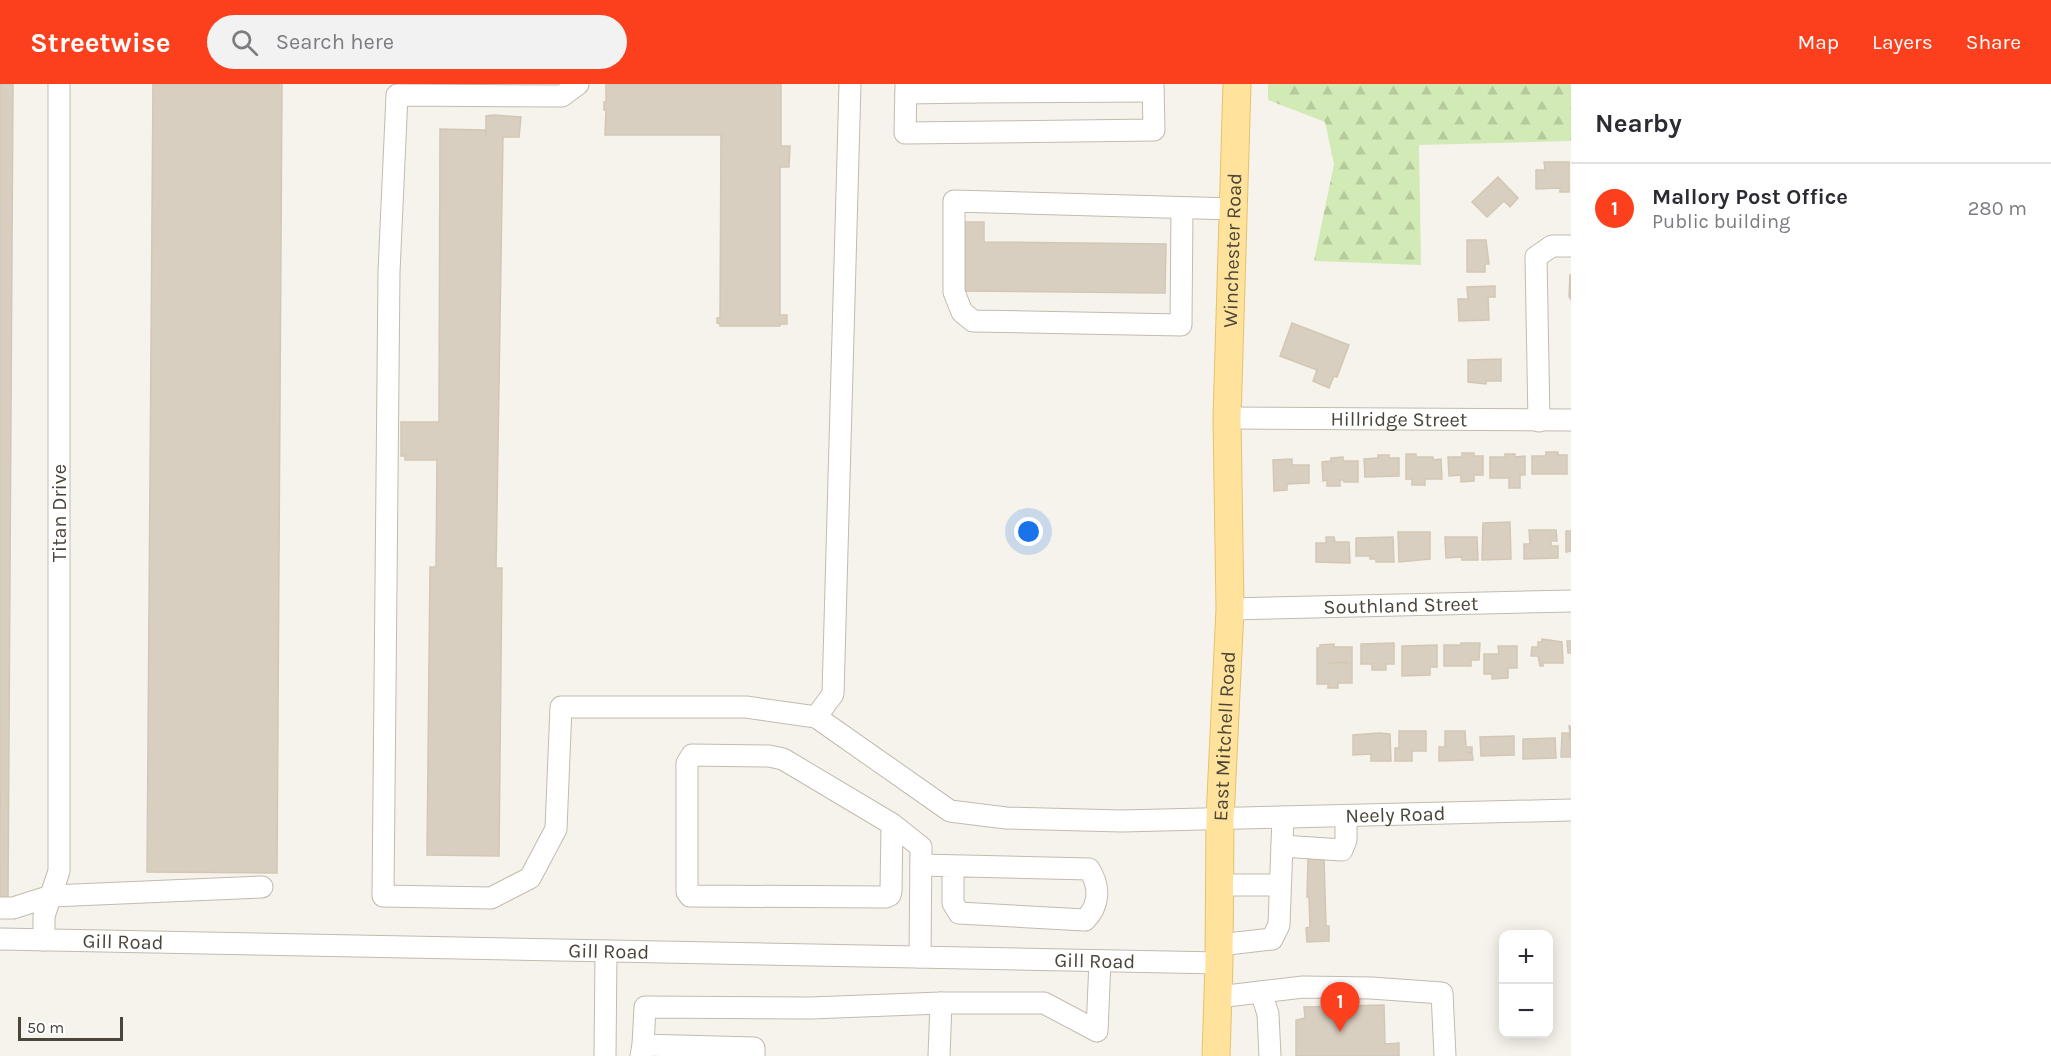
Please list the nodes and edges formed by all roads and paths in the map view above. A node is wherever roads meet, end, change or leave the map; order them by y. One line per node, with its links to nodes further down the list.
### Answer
1 (59, 84): 28 (street, Titan Drive)
2 (578, 84): 16 (street)
3 (850, 84): 16 (street)
4 (1237, 84): 9 (main road, Winchester Road)
5 (974, 88): 6 (street); 7 (street)
6 (1153, 88): 7 (street)
7 (906, 89)
8 (1182, 208): 8 (street); 9 (street)
9 (1233, 209): 11 (main road, Winchester Road)
10 (1571, 246): 13 (street)
11 (1227, 418): 13 (street, Hillridge Street); 15 (main road, East Mitchell Road)
12 (1571, 420): 13 (street, Hillridge Street)
13 (1539, 421)
14 (1571, 601): 15 (street, Southland Street)
15 (1230, 609): 20 (main road, East Mitchell Road)
16 (816, 717): 20 (street, Neely Road)
17 (1571, 810): 18 (street, Neely Road)
18 (1346, 816): 19 (street, Neely Road); 22 (street)
19 (1283, 817): 20 (street, Neely Road); 22 (street)
20 (1220, 819): 25 (main road, East Mitchell Road)
21 (892, 824): 21 (street); 23 (street)
22 (1282, 846): 26 (street)
23 (921, 865): 24 (street); 34 (street)
24 (953, 866): 24 (street)
25 (1219, 885): 26 (street); 33 (main road, East Mitchell Road)
26 (1280, 885): 33 (street, Gill Road)
27 (262, 887): 28 (street)
28 (51, 896): 29 (street); 31 (street, Titan Drive)
29 (0, 908)
30 (0, 939): 31 (street, Gill Road)
31 (44, 940): 32 (street, Gill Road)
32 (606, 951): 34 (street, Gill Road); 40 (street)
33 (1219, 954): 35 (street, Gill Road); 37 (main road, East Mitchell Road)
34 (920, 957): 35 (street, Gill Road)
35 (1100, 961): 38 (street)
36 (1261, 992): 37 (street); 44 (street); 45 (street)
37 (1218, 997): 43 (main road, East Mitchell Road)
38 (941, 1003): 39 (street); 42 (street)
39 (642, 1051): 41 (street)
40 (605, 1056)
41 (754, 1056)
42 (939, 1056)
43 (1216, 1056)
44 (1270, 1056)
45 (1445, 1056)

